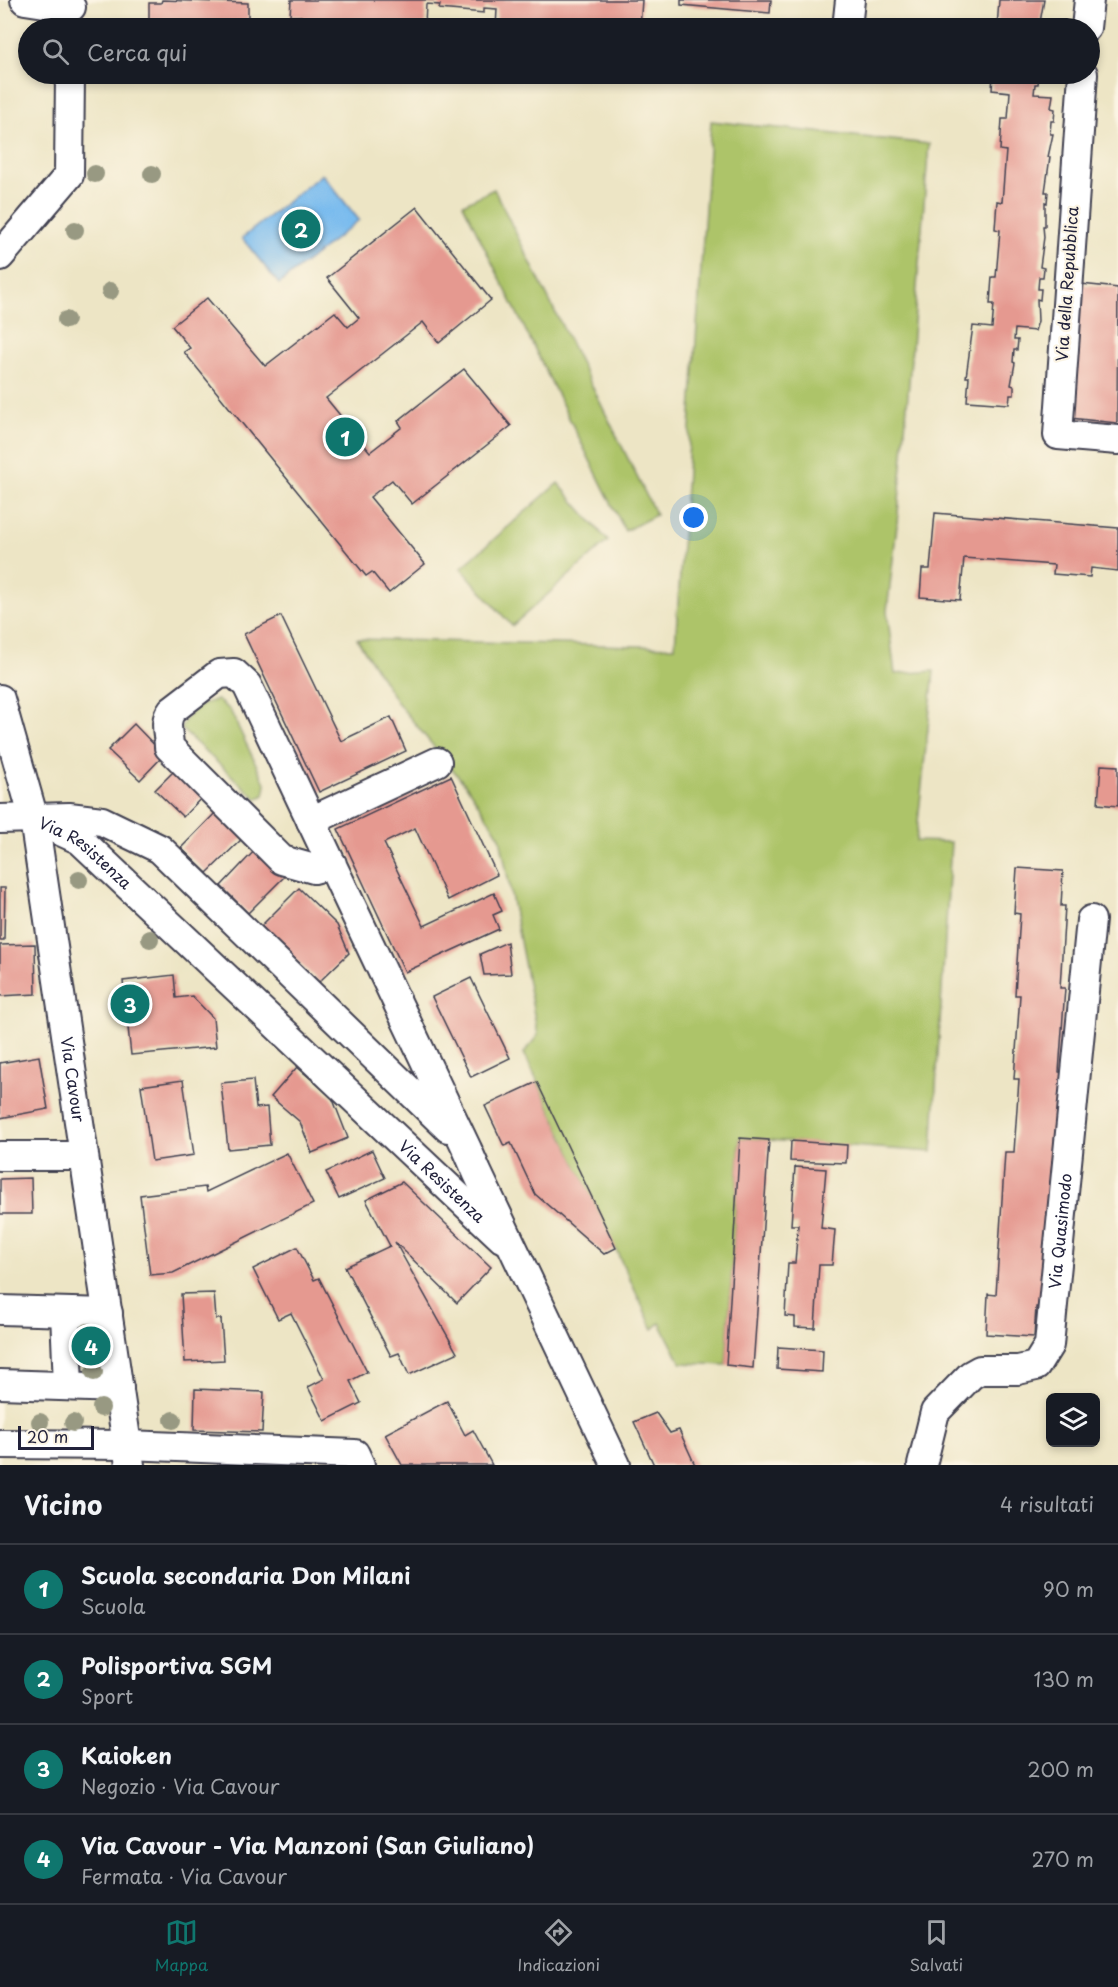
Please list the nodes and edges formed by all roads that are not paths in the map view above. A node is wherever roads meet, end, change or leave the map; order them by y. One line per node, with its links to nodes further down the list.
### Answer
1 (25, 0): 4 (street)
2 (850, 0): 5 (street)
3 (1089, 0): 6 (street)
4 (71, 12)
5 (848, 18)
6 (1087, 18)
7 (70, 84): 9 (street)
8 (1082, 84): 10 (street, Via della Repubblica)
9 (0, 256)
10 (1118, 440)
11 (0, 699): 14 (street, Via Cavour)
12 (437, 762): 15 (street)
13 (0, 819): 14 (street)
14 (34, 819): 16 (street, Via Resistenza); 18 (street, Via Resistenza); 22 (street, Via Cavour)
15 (311, 821): 17 (street, Via Resistenza); 17 (street, Via Resistenza)
16 (160, 849): 18 (street); 20 (street, Via Resistenza)
17 (332, 864): 20 (street, Via Resistenza)
18 (127, 884): 23 (street, Via Resistenza)
19 (1091, 920): 34 (street, Via Quasimodo)
20 (467, 1149): 23 (street, Via Resistenza)
21 (0, 1156): 22 (street)
22 (82, 1156): 26 (street, Via Cavour)
23 (514, 1250): 33 (street, Via Resistenza)
24 (0, 1310): 25 (street)
25 (65, 1313): 26 (street); 28 (street)
26 (108, 1313): 29 (street, Via Cavour)
27 (0, 1384): 28 (street)
28 (68, 1386): 29 (street)
29 (119, 1388): 31 (street, Via Cavour)
30 (0, 1444): 31 (street)
31 (128, 1455): 32 (street)
32 (360, 1465)
33 (616, 1465)
34 (922, 1465)

